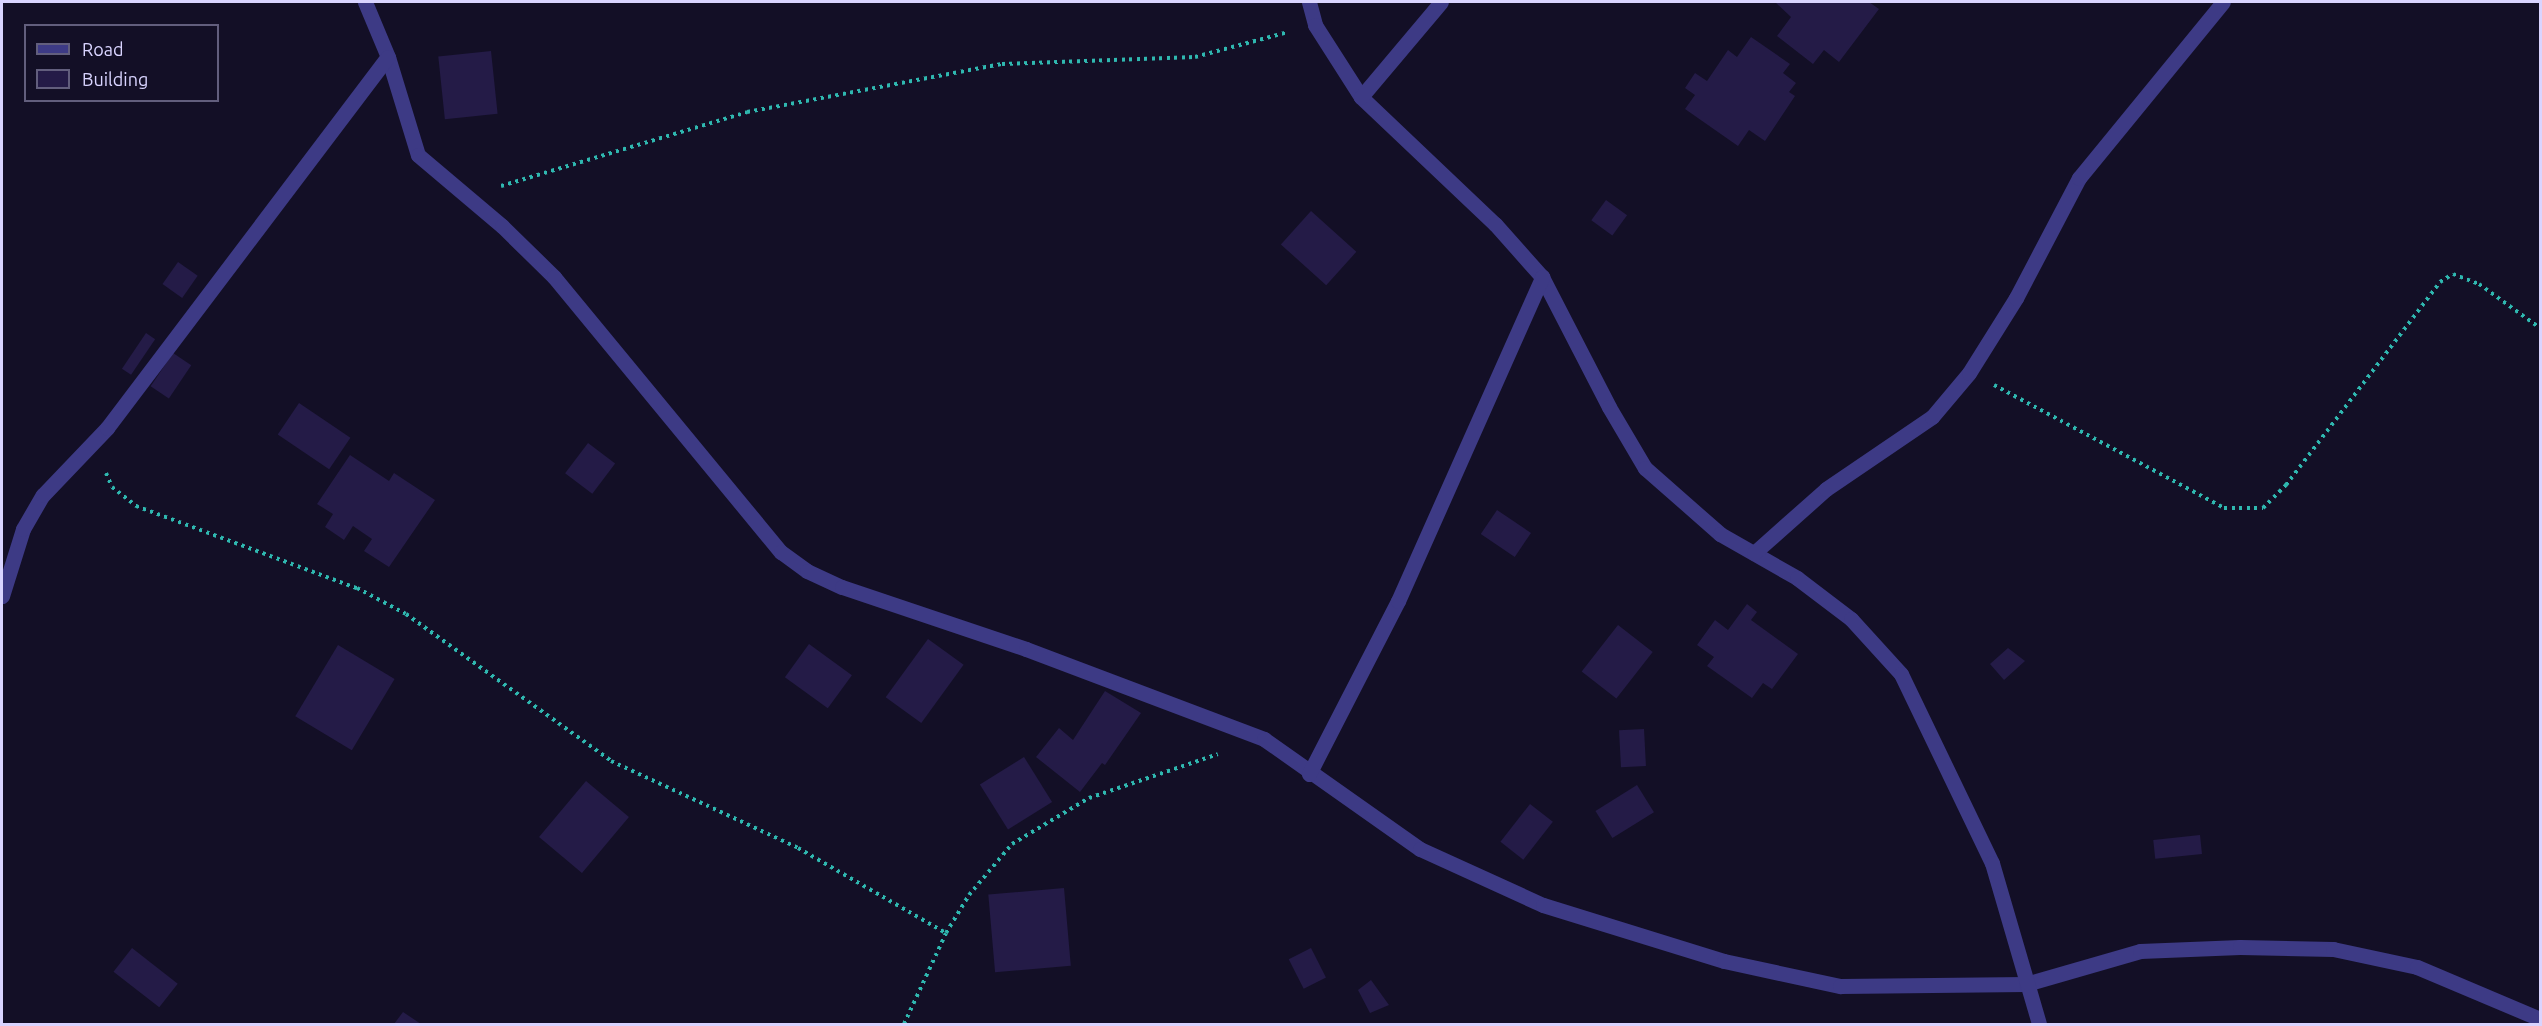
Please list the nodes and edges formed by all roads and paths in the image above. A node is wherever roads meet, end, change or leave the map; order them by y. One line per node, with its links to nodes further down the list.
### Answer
1 (365, 2): 6 (street)
2 (1309, 2): 5 (street)
3 (1441, 2): 7 (street)
4 (2223, 2): 11 (street)
5 (1315, 25): 7 (street); 8 (path)
6 (388, 57): 8 (street); 12 (street)
7 (1361, 97): 9 (street)
8 (466, 197): 16 (street)
9 (1542, 277): 13 (street); 17 (street)
10 (2541, 328): 11 (path)
11 (1969, 373): 13 (street)
12 (107, 428): 14 (street); 18 (path)
13 (1754, 553): 19 (street)
14 (4, 577): 15 (street)
15 (2, 596)
16 (1264, 738): 17 (street); 18 (path)
17 (1309, 774): 19 (street)
18 (946, 933): 21 (path)
19 (2026, 984): 20 (street); 22 (street)
20 (2541, 1019)
21 (904, 1024)
22 (2039, 1024)

